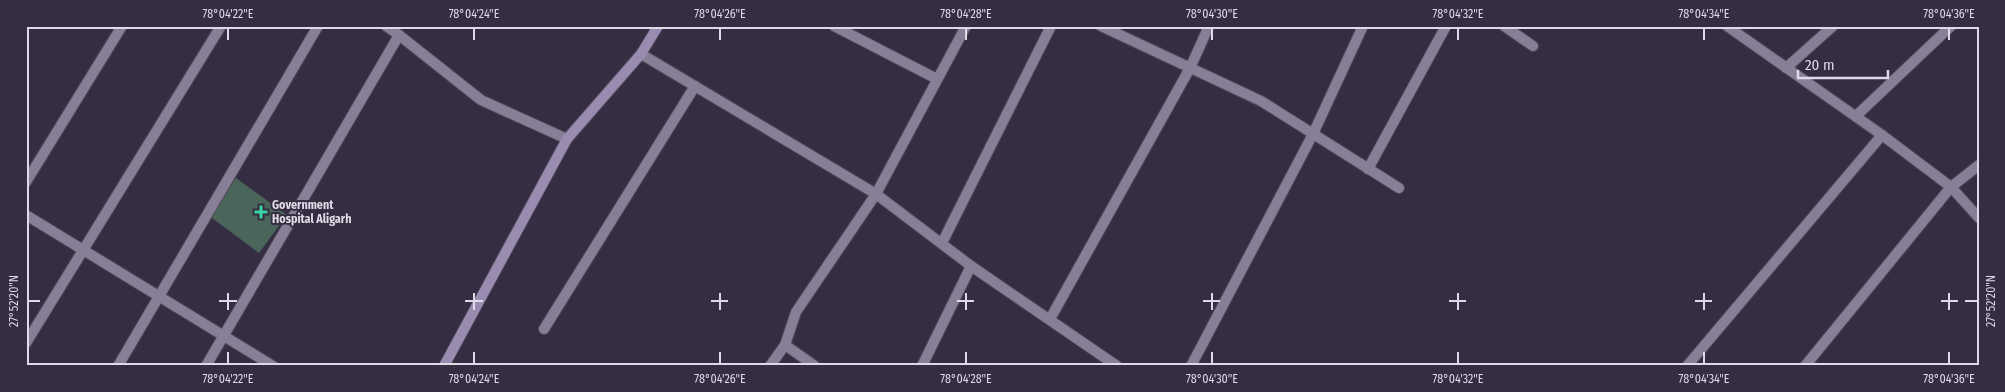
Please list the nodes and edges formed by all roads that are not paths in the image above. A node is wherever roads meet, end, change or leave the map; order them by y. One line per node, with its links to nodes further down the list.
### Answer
1 (122, 26): 30 (street)
2 (221, 26): 37 (street)
3 (318, 26): 39 (street)
4 (386, 26): 17 (street)
5 (658, 26): 19 (main road)
6 (834, 26): 22 (street)
7 (966, 26): 22 (street)
8 (1051, 26): 36 (street)
9 (1102, 26): 20 (street)
10 (1209, 26): 20 (street)
11 (1362, 26): 25 (street)
12 (1446, 26): 29 (street)
13 (1504, 26): 18 (street)
14 (1833, 26): 21 (street)
15 (1951, 26): 24 (street)
16 (1731, 27): 21 (street)
17 (399, 34): 27 (street); 42 (street)
18 (1533, 46)
19 (641, 54): 23 (street); 27 (main road)
20 (1190, 68): 25 (street); 40 (street)
21 (1786, 68): 24 (street)
22 (937, 79): 33 (street)
23 (695, 86): 33 (street); 41 (street)
24 (1856, 116): 26 (street)
25 (1313, 134): 29 (street); 53 (street)
26 (1882, 135): 32 (street); 54 (street)
27 (567, 139): 48 (main road)
28 (1979, 165): 32 (street)
29 (1368, 169): 31 (street)
30 (26, 182)
31 (1399, 188)
32 (1951, 188): 35 (street); 55 (street)
33 (876, 194): 36 (street); 44 (street)
34 (26, 215): 37 (street)
35 (1979, 218)
36 (942, 243): 38 (street)
37 (84, 250): 39 (street); 43 (street)
38 (971, 266): 40 (street); 51 (street)
39 (159, 296): 42 (street); 45 (street)
40 (1050, 320): 52 (street)
41 (544, 329)
42 (224, 336): 46 (street); 47 (street)
43 (26, 343)
44 (785, 345): 49 (street); 50 (street)
45 (118, 366)
46 (206, 366)
47 (273, 366)
48 (444, 366)
49 (770, 366)
50 (815, 366)
51 (922, 366)
52 (1117, 366)
53 (1191, 366)
54 (1687, 366)
55 (1805, 366)

